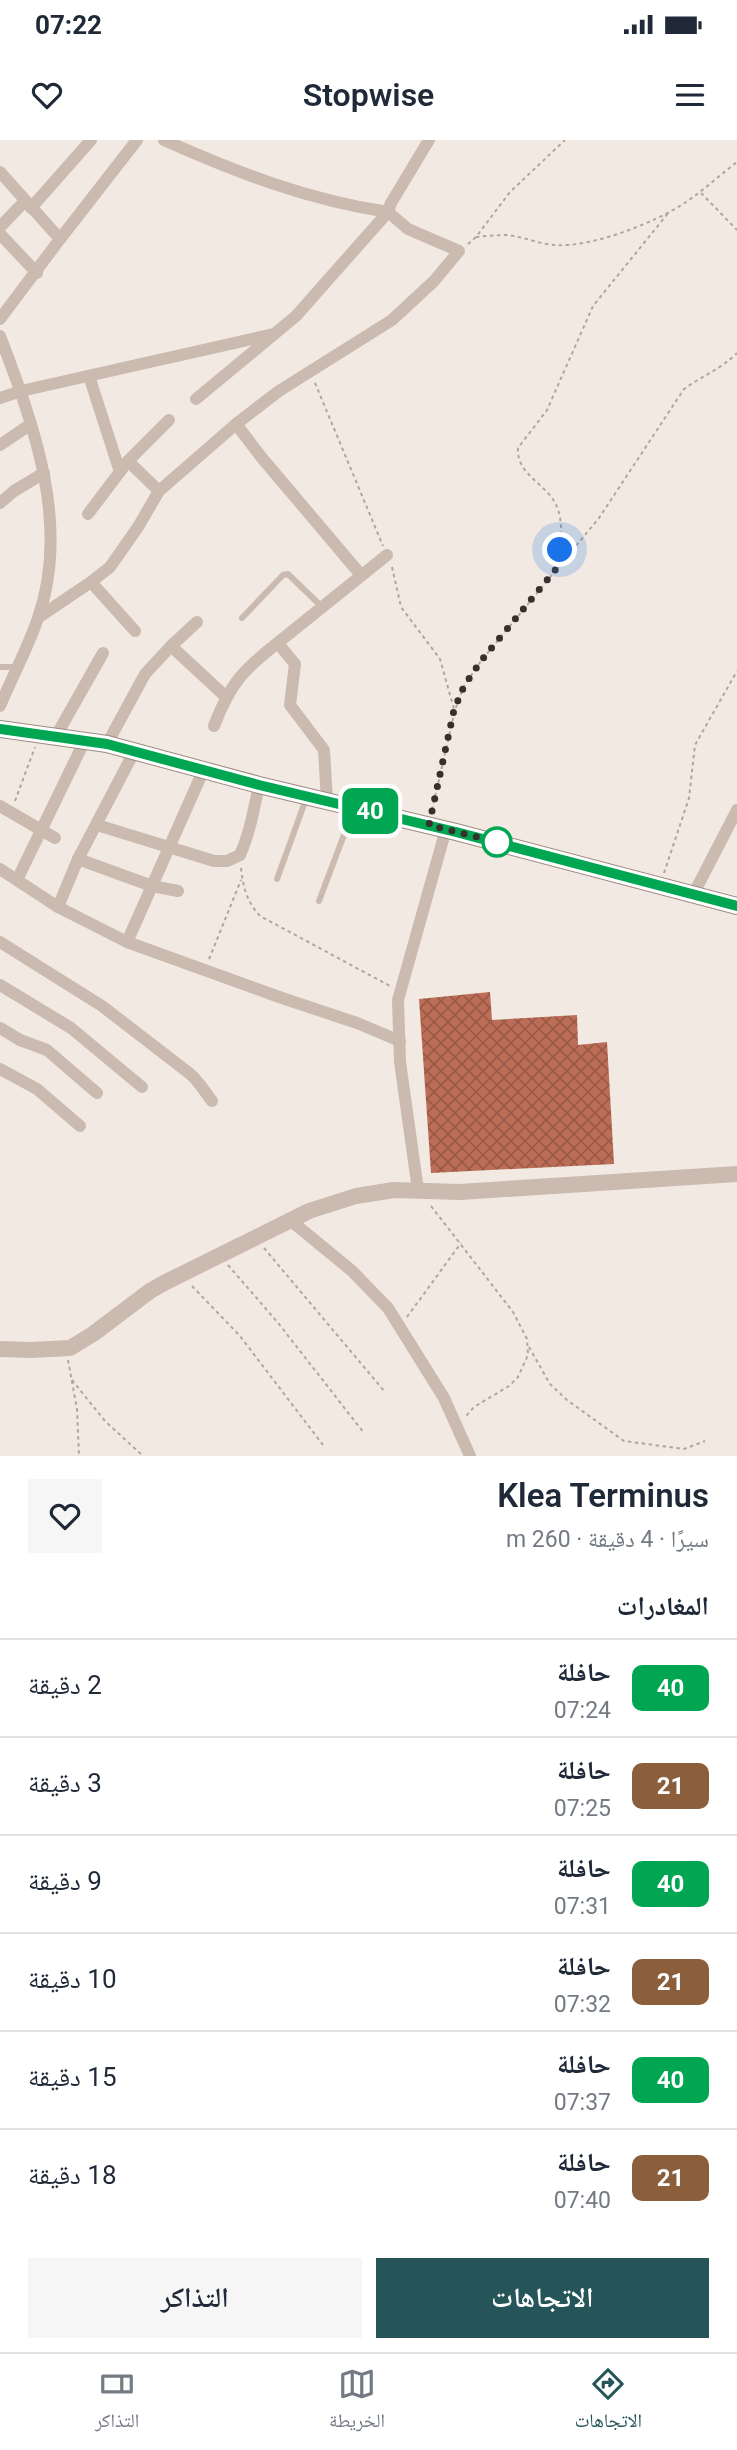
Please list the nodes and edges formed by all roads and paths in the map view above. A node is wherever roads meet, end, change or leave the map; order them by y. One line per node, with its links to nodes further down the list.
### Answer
1 (92, 140): 9 (street)
2 (137, 140): 16 (street)
3 (164, 140): 10 (street)
4 (429, 140): 10 (street)
5 (565, 140): 15 (path)
6 (737, 162): 8 (path)
7 (0, 172): 9 (street)
8 (701, 192): 11 (path); 13 (path)
9 (28, 205): 12 (street); 16 (street)
10 (388, 212): 17 (street); 20 (street)
11 (669, 212): 15 (path); 38 (path)
12 (0, 227)
13 (737, 230)
14 (0, 234): 18 (street)
15 (476, 237): 17 (path)
16 (60, 240): 18 (street)
17 (459, 251): 23 (street)
18 (37, 273): 19 (street)
19 (0, 319)
20 (274, 334): 24 (street); 27 (street)
21 (0, 336): 25 (street)
22 (737, 353): 38 (path)
23 (310, 371): 30 (street); 37 (path)
24 (89, 376): 25 (street); 32 (street)
25 (21, 391): 26 (street); 29 (street)
26 (0, 398)
27 (196, 400)
28 (169, 420): 32 (street)
29 (32, 424): 31 (street); 33 (street)
30 (236, 424): 34 (street); 39 (street)
31 (0, 445)
32 (124, 467): 34 (street); 36 (street)
33 (44, 473): 35 (street); 42 (street)
34 (159, 491): 40 (street)
35 (0, 503)
36 (89, 514)
37 (387, 555): 39 (street); 54 (path)
38 (560, 564): 54 (path)
39 (361, 575): 41 (street)
40 (91, 582): 42 (street); 45 (street)
41 (321, 606): 43 (lane); 46 (street)
42 (38, 617): 50 (street)
43 (242, 618)
44 (197, 622): 47 (street)
45 (135, 631)
46 (280, 641): 52 (street); 64 (street)
47 (171, 646): 52 (street); 59 (street)
48 (103, 653): 57 (street)
49 (0, 667): 50 (lane)
50 (16, 667): 53 (street)
51 (737, 671): 79 (path)
52 (225, 696): 55 (street)
53 (0, 706)
54 (454, 710): 69 (path)
55 (214, 726)
56 (0, 729): 57 (main road)
57 (47, 735): 58 (main road); 66 (path)
58 (85, 740): 59 (main road); 70 (street)
59 (107, 744): 60 (main road)
60 (134, 752): 61 (main road); 68 (street)
61 (204, 769): 62 (main road); 72 (street)
62 (259, 785): 63 (main road); 73 (street)
63 (307, 796): 64 (main road); 77 (lane)
64 (327, 800): 65 (main road)
65 (355, 807): 69 (main road); 83 (lane)
66 (5, 809): 70 (street)
67 (737, 810): 82 (street)
68 (97, 825): 72 (street); 74 (street)
69 (437, 827): 79 (main road); 90 (street)
70 (41, 830): 71 (street); 78 (street)
71 (55, 838)
72 (167, 847): 73 (street); 80 (street)
73 (240, 855): 76 (path)
74 (78, 859): 80 (street); 85 (street)
75 (0, 869): 78 (street)
76 (243, 878): 88 (path); 90 (path)
77 (277, 879)
78 (17, 880): 85 (street)
79 (661, 884): 82 (main road)
80 (152, 886): 81 (street); 87 (street)
81 (178, 891)
82 (694, 893): 84 (main road)
83 (318, 901)
84 (737, 906)
85 (58, 907): 87 (street)
86 (0, 942): 96 (street)
87 (127, 942): 88 (street)
88 (205, 970): 92 (street)
89 (0, 985): 94 (street)
90 (400, 992): 92 (street)
91 (0, 1028): 95 (street)
92 (400, 1041): 99 (street)
93 (0, 1069): 97 (street)
94 (142, 1087)
95 (97, 1093)
96 (212, 1101)
97 (80, 1126)
98 (737, 1174): 99 (street)
99 (418, 1190): 100 (street); 102 (path)
100 (290, 1220): 101 (street); 105 (street)
101 (255, 1238): 103 (street); 110 (path)
102 (461, 1243): 105 (path); 106 (path)
103 (220, 1255): 104 (street); 111 (path)
104 (182, 1275): 107 (street); 114 (path)
105 (400, 1327): 112 (street)
106 (527, 1345): 112 (path); 113 (path)
107 (65, 1348): 108 (street); 109 (path)
108 (0, 1349)
109 (71, 1379): 115 (path); 116 (path)
110 (385, 1392)
111 (364, 1433)
112 (463, 1441): 117 (street)
113 (705, 1441)
114 (323, 1445)
115 (79, 1456)
116 (143, 1456)
117 (470, 1456)

